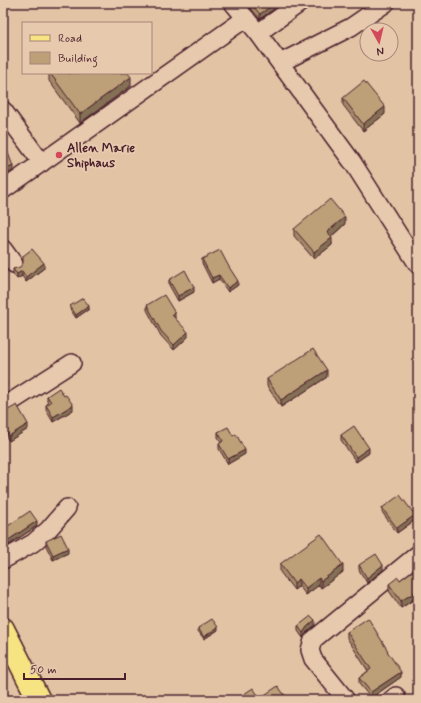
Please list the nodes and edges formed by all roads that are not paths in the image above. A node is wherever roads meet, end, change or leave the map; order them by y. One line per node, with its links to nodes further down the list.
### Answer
1 (233, 3): 4 (street)
2 (300, 3): 5 (street)
3 (386, 3): 6 (street)
4 (246, 18): 5 (street); 8 (street)
5 (258, 33): 6 (street)
6 (280, 64): 12 (street)
7 (3, 110): 8 (street)
8 (42, 163): 9 (street)
9 (3, 190)
10 (3, 249): 11 (street)
11 (14, 264)
12 (418, 265)
13 (72, 362): 14 (street)
14 (3, 407)
15 (67, 508): 17 (street)
16 (418, 554): 20 (street)
17 (3, 560)
18 (3, 629): 19 (main road)
19 (39, 700)
20 (346, 700)

